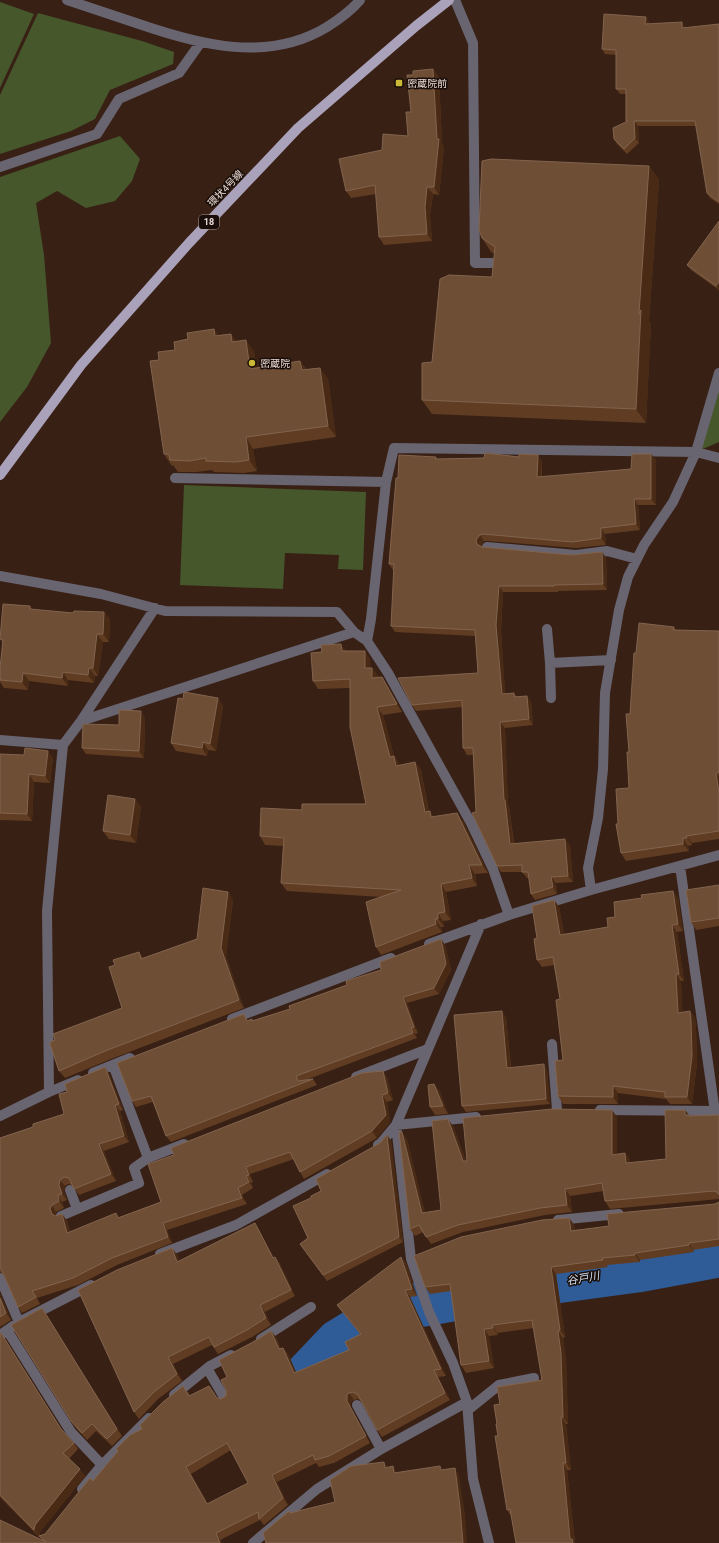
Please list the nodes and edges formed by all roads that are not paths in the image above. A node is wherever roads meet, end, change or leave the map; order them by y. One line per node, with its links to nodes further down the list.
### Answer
1 (67, 0): 5 (street)
2 (360, 0): 5 (street)
3 (449, 0): 11 (main road, 環状4号線 / 18)
4 (455, 0): 7 (street)
5 (201, 42): 6 (street)
6 (0, 167)
7 (492, 263)
8 (719, 373): 9 (street)
9 (696, 452): 10 (street); 13 (street); 15 (street)
10 (719, 458)
11 (0, 475)
12 (174, 478): 13 (street)
13 (386, 482): 20 (street)
14 (487, 547): 15 (street)
15 (637, 559): 21 (street)
16 (0, 576): 17 (street)
17 (155, 608): 19 (street); 24 (street)
18 (547, 628): 22 (street)
19 (354, 632): 20 (street); 24 (street)
20 (367, 641): 30 (street)
21 (611, 660): 22 (street); 29 (street)
22 (550, 663): 23 (street)
23 (551, 698)
24 (81, 720): 26 (street)
25 (0, 740): 26 (street)
26 (63, 745): 40 (street)
27 (719, 855): 28 (street)
28 (680, 866): 29 (street); 43 (street)
29 (591, 890): 30 (street)
30 (509, 914): 31 (street)
31 (481, 924): 32 (street); 36 (street)
32 (422, 947)
33 (400, 955): 34 (street)
34 (224, 1022)
35 (552, 1044): 41 (street)
36 (428, 1049): 39 (street); 46 (street)
37 (143, 1053): 38 (street)
38 (114, 1064): 40 (street); 49 (street)
39 (347, 1081)
40 (49, 1092): 44 (street)
41 (557, 1110)
42 (588, 1110): 43 (street)
43 (717, 1112)
44 (0, 1116)
45 (487, 1116): 46 (street)
46 (396, 1125): 48 (street); 69 (street)
47 (193, 1141): 49 (street)
48 (367, 1151)
49 (148, 1158): 52 (street)
50 (333, 1171): 56 (street)
51 (70, 1190): 52 (street)
52 (77, 1209): 54 (street)
53 (632, 1213): 55 (street)
54 (62, 1216)
55 (546, 1221)
56 (148, 1259)
57 (0, 1278): 60 (street)
58 (99, 1281): 60 (street)
59 (311, 1307): 62 (street)
60 (19, 1322): 61 (street)
61 (3, 1333): 72 (street)
62 (255, 1343)
63 (242, 1349): 64 (street)
64 (207, 1368): 66 (street); 67 (street)
65 (534, 1378): 69 (street)
66 (225, 1399)
67 (169, 1400)
68 (357, 1405): 71 (street)
69 (467, 1406): 71 (street); 75 (street)
70 (158, 1410): 72 (street)
71 (381, 1449): 74 (street)
72 (102, 1465): 73 (street)
73 (78, 1494)
74 (254, 1543)
75 (489, 1543)

